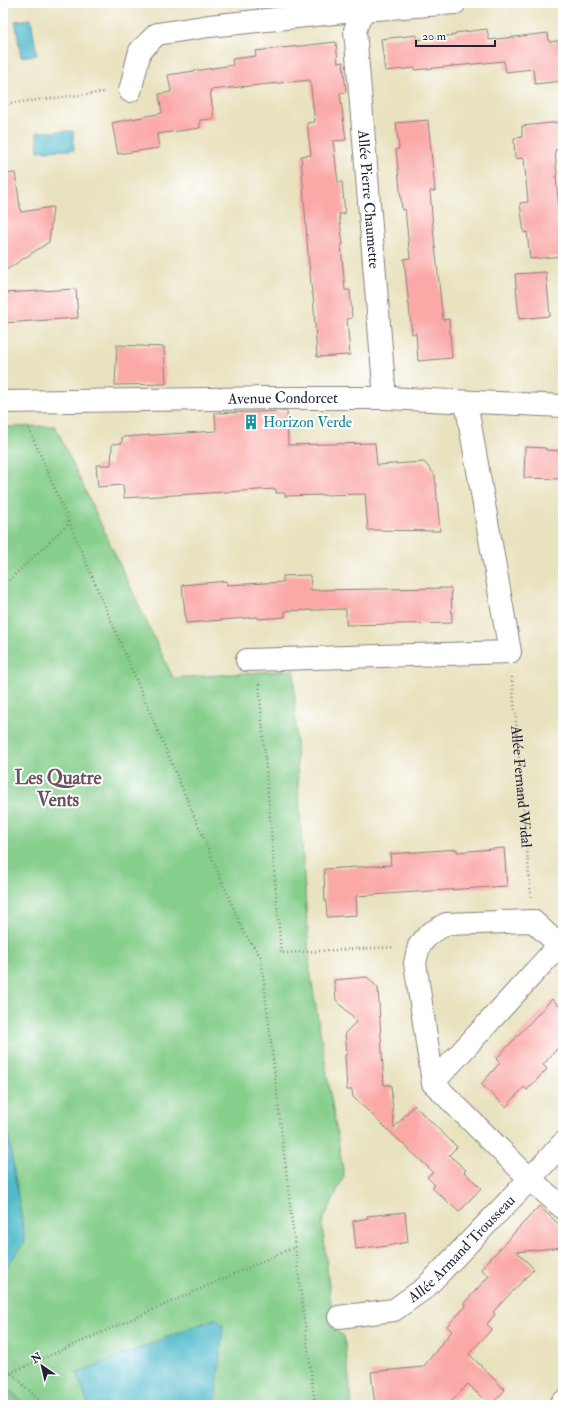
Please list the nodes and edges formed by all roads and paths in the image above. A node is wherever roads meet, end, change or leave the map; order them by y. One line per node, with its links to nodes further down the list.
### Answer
1 (455, 3): 2 (street)
2 (364, 7): 3 (street); 5 (street, Allée Pierre Chaumette)
3 (130, 91): 4 (path)
4 (3, 104)
5 (385, 398): 6 (street, Avenue Condorcet); 7 (street, Avenue Condorcet)
6 (3, 402)
7 (466, 402): 8 (street, Avenue Condorcet); 12 (street)
8 (563, 406)
9 (28, 426): 10 (path)
10 (69, 522): 11 (path); 21 (path)
11 (3, 586)
12 (510, 652): 13 (street); 14 (path, Allée Fernand Widal)
13 (252, 660): 16 (path)
14 (534, 922): 15 (street); 16 (street)
15 (561, 943): 17 (street)
16 (419, 946): 17 (street)
17 (433, 1083): 19 (street)
18 (563, 1143): 19 (street, Allée Armand Trousseau)
19 (530, 1179): 20 (street); 22 (street, Allée Armand Trousseau)
20 (563, 1208)
21 (294, 1247): 24 (path); 27 (path)
22 (338, 1317)
23 (3, 1365): 24 (path)
24 (10, 1373): 26 (path)
25 (563, 1402): 28 (street)
26 (44, 1405)
27 (315, 1405)
28 (560, 1405)

